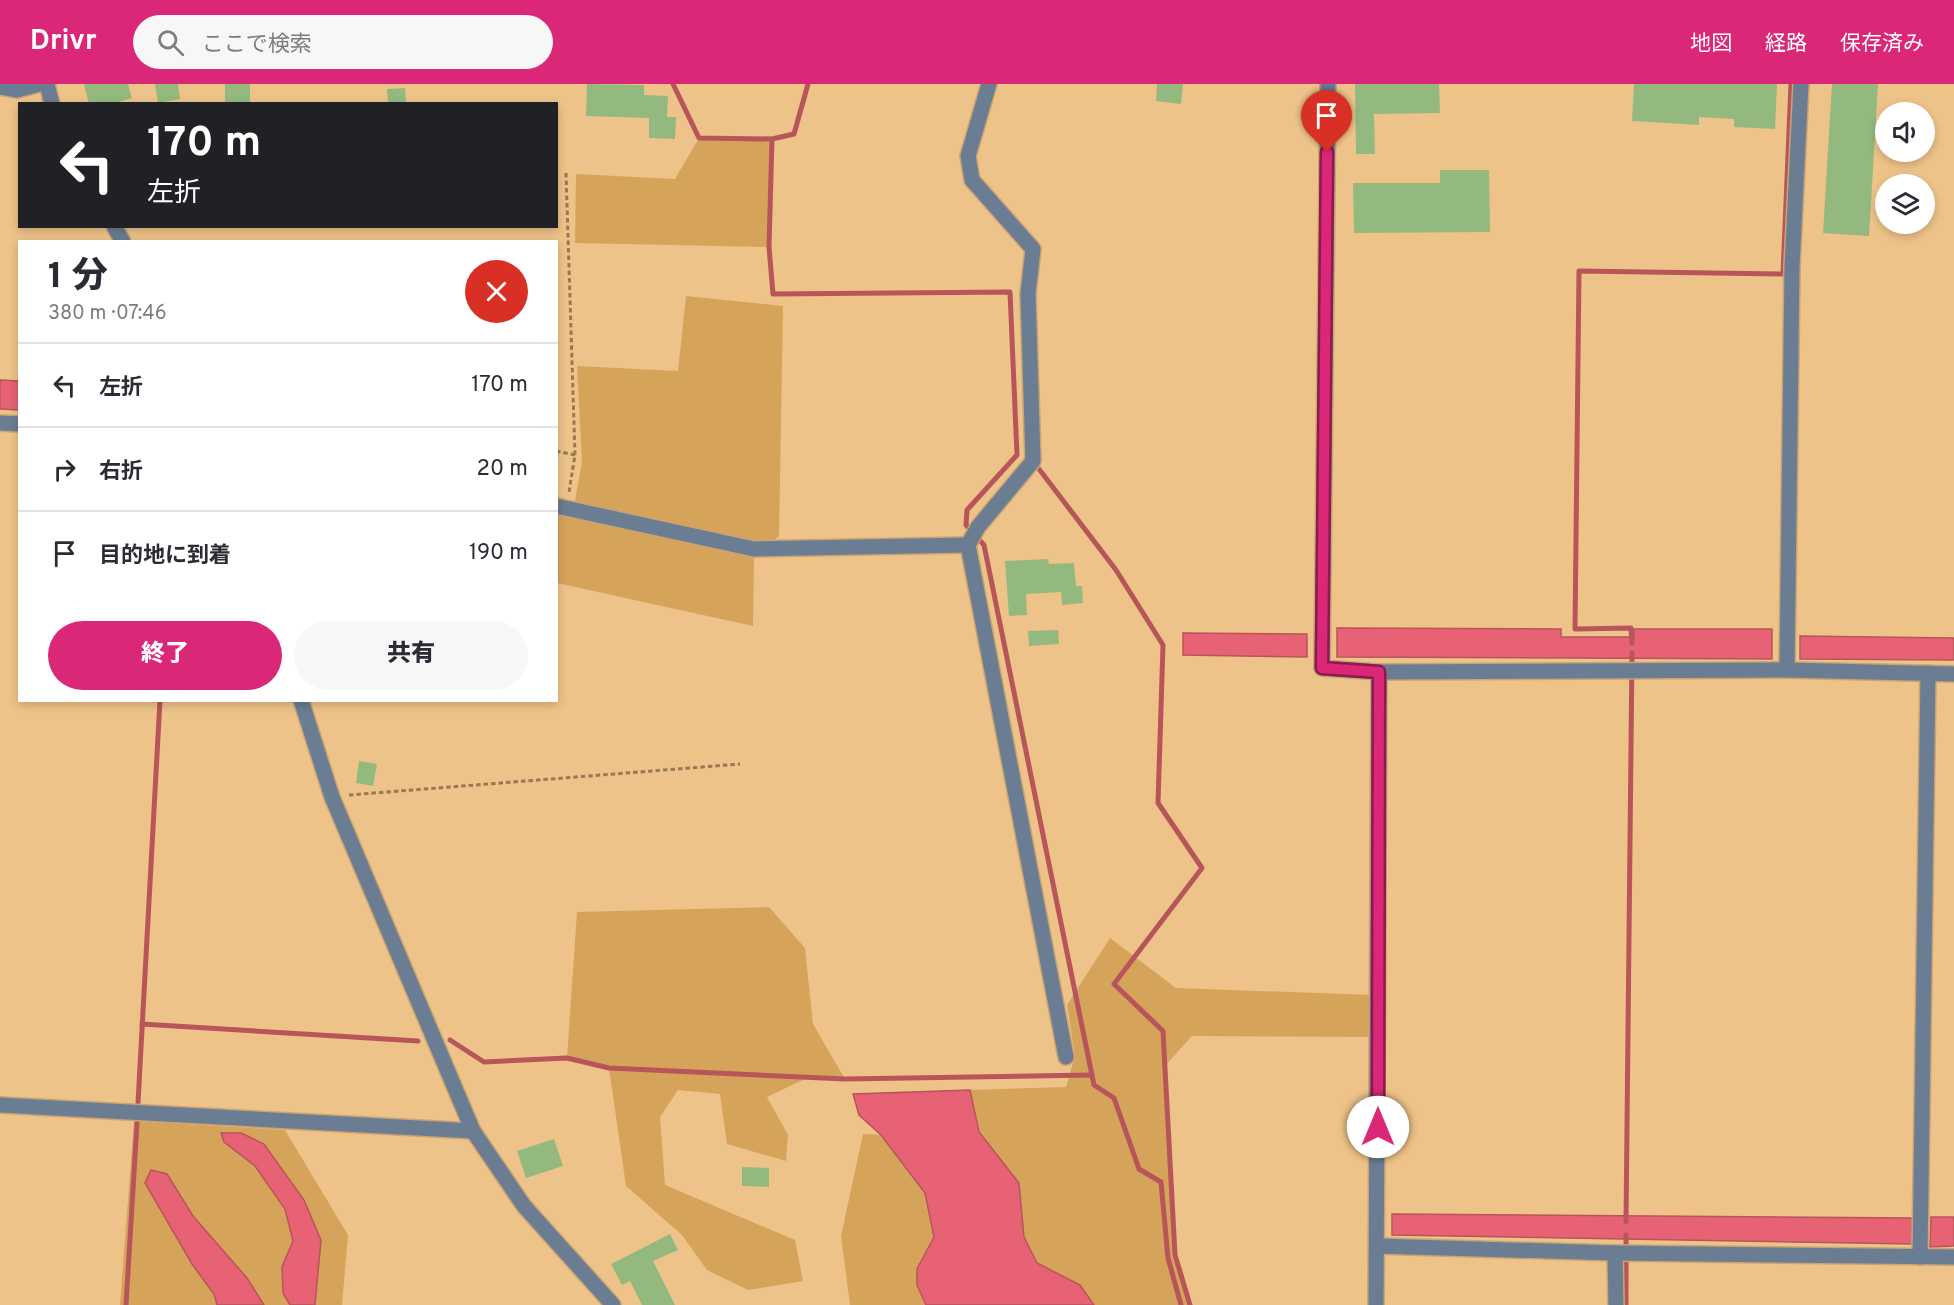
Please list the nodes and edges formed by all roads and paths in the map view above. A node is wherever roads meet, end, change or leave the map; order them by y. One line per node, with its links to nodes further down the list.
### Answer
1 (40, 84): 6 (street)
2 (47, 84): 7 (street)
3 (989, 84): 14 (street)
4 (1328, 84): 16 (street)
5 (1801, 84): 15 (street)
6 (0, 87)
7 (52, 102)
8 (566, 173): 12 (path)
9 (0, 423): 10 (street)
10 (18, 424)
11 (558, 452): 12 (path)
12 (575, 456): 13 (path)
13 (562, 507): 14 (street)
14 (968, 545): 22 (street)
15 (1787, 670): 16 (street); 17 (street)
16 (1379, 672): 25 (street)
17 (1928, 673): 18 (street); 27 (street)
18 (1954, 674)
19 (303, 702): 21 (street)
20 (740, 764): 21 (path)
21 (332, 797): 24 (street)
22 (1066, 1057)
23 (0, 1105): 24 (street)
24 (473, 1131): 29 (street)
25 (1377, 1246): 26 (street); 30 (street)
26 (1615, 1253): 27 (street); 31 (street)
27 (1920, 1257): 28 (street)
28 (1954, 1257)
29 (613, 1305)
30 (1376, 1305)
31 (1616, 1305)

